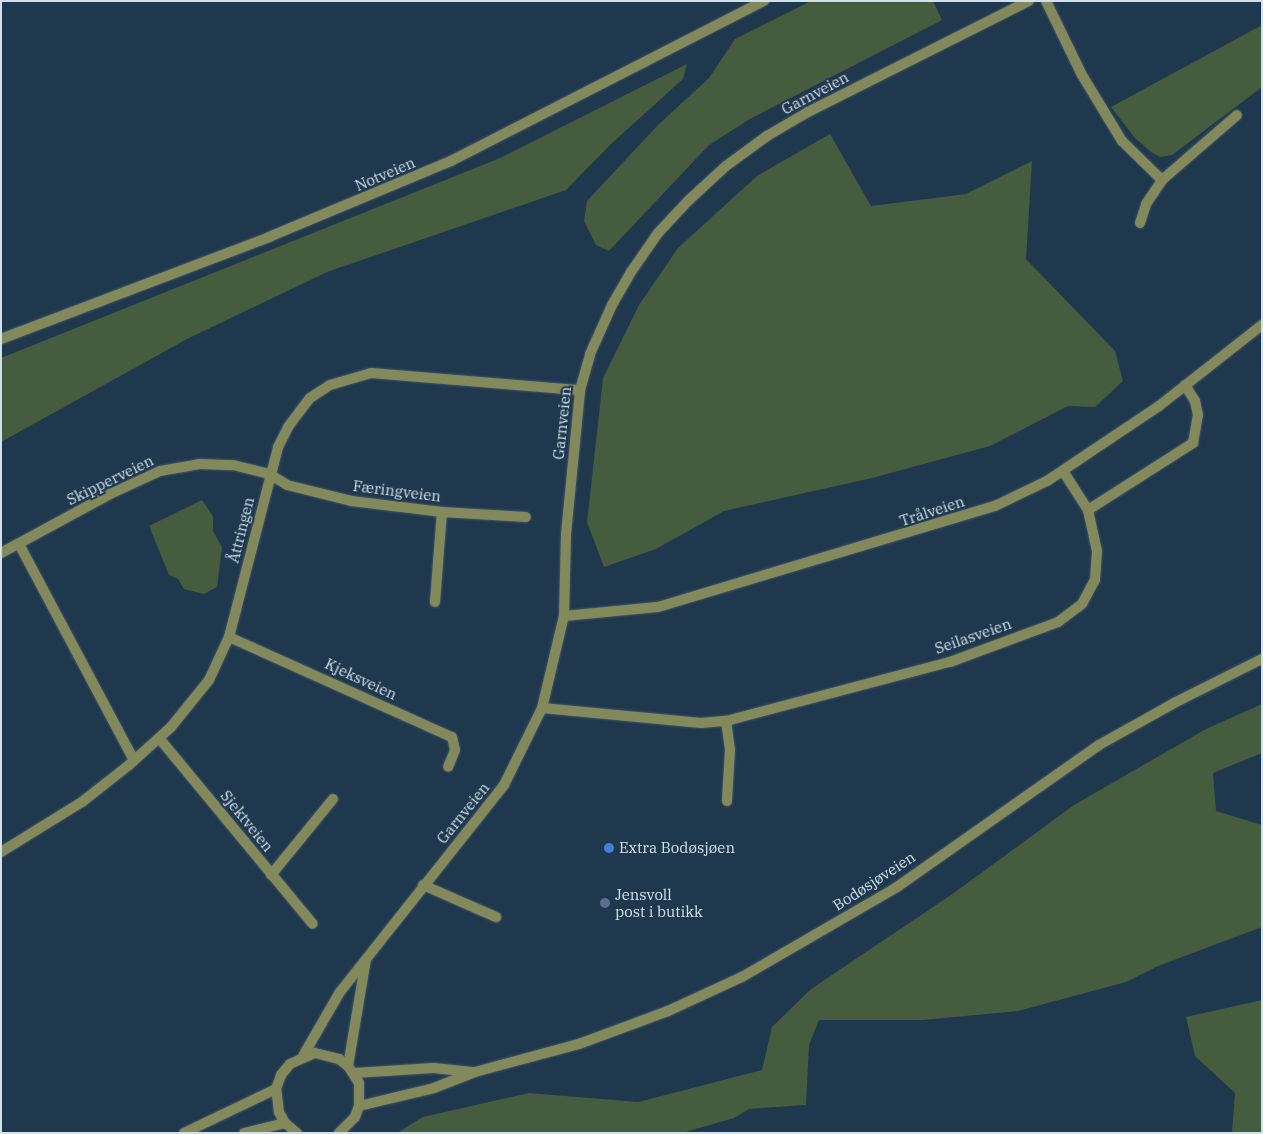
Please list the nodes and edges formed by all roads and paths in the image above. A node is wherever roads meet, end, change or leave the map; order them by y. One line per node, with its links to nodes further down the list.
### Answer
1 (764, 1): 8 (street, Notveien)
2 (1029, 1): 10 (street, Garnveien)
3 (1046, 1): 5 (street)
4 (1237, 115): 5 (street)
5 (1162, 180): 6 (street)
6 (1140, 222)
7 (1262, 325): 9 (street, Trålveien)
8 (1, 339)
9 (1185, 385): 11 (street, Trålveien); 13 (street)
10 (580, 390): 12 (street, Åttringen); 19 (street, Garnveien)
11 (1063, 471): 13 (street, Seilasveien); 19 (street, Trålveien)
12 (269, 474): 14 (street, Færingveien); 16 (street, Skipperveien); 20 (street, Åttringen)
13 (1088, 510): 23 (street, Seilasveien)
14 (442, 512): 15 (street, Færingveien); 18 (street)
15 (526, 517)
16 (19, 544): 17 (street, Skipperveien); 25 (street)
17 (1, 553)
18 (435, 602)
19 (564, 616): 22 (street, Garnveien)
20 (228, 637): 24 (street, Åttringen); 26 (street, Kjeksveien)
21 (1262, 659): 37 (street, Bodøsjøveien)
22 (542, 708): 23 (street, Seilasveien); 31 (street, Garnveien)
23 (726, 721): 28 (street)
24 (159, 738): 25 (street, Åttringen); 30 (street, Sjektveien)
25 (134, 760): 29 (street, Åttringen)
26 (448, 767)
27 (334, 799): 30 (street)
28 (728, 802)
29 (1, 852)
30 (271, 875): 33 (street, Sjektveien)
31 (424, 885): 32 (street); 34 (street, Garnveien)
32 (496, 917)
33 (313, 924)
34 (367, 957): 35 (street, Garnveien); 36 (street, Garnveien)
35 (303, 1056): 36 (street); 38 (street)
36 (351, 1070): 37 (street, Bodøsjøveien); 39 (street)
37 (475, 1072): 39 (street, Bodøsjøveien)
38 (276, 1088): 40 (street); 42 (street)
39 (359, 1106): 44 (street)
40 (285, 1123): 41 (street); 43 (street)
41 (295, 1132)
42 (184, 1133)
43 (244, 1133)
44 (339, 1133)

